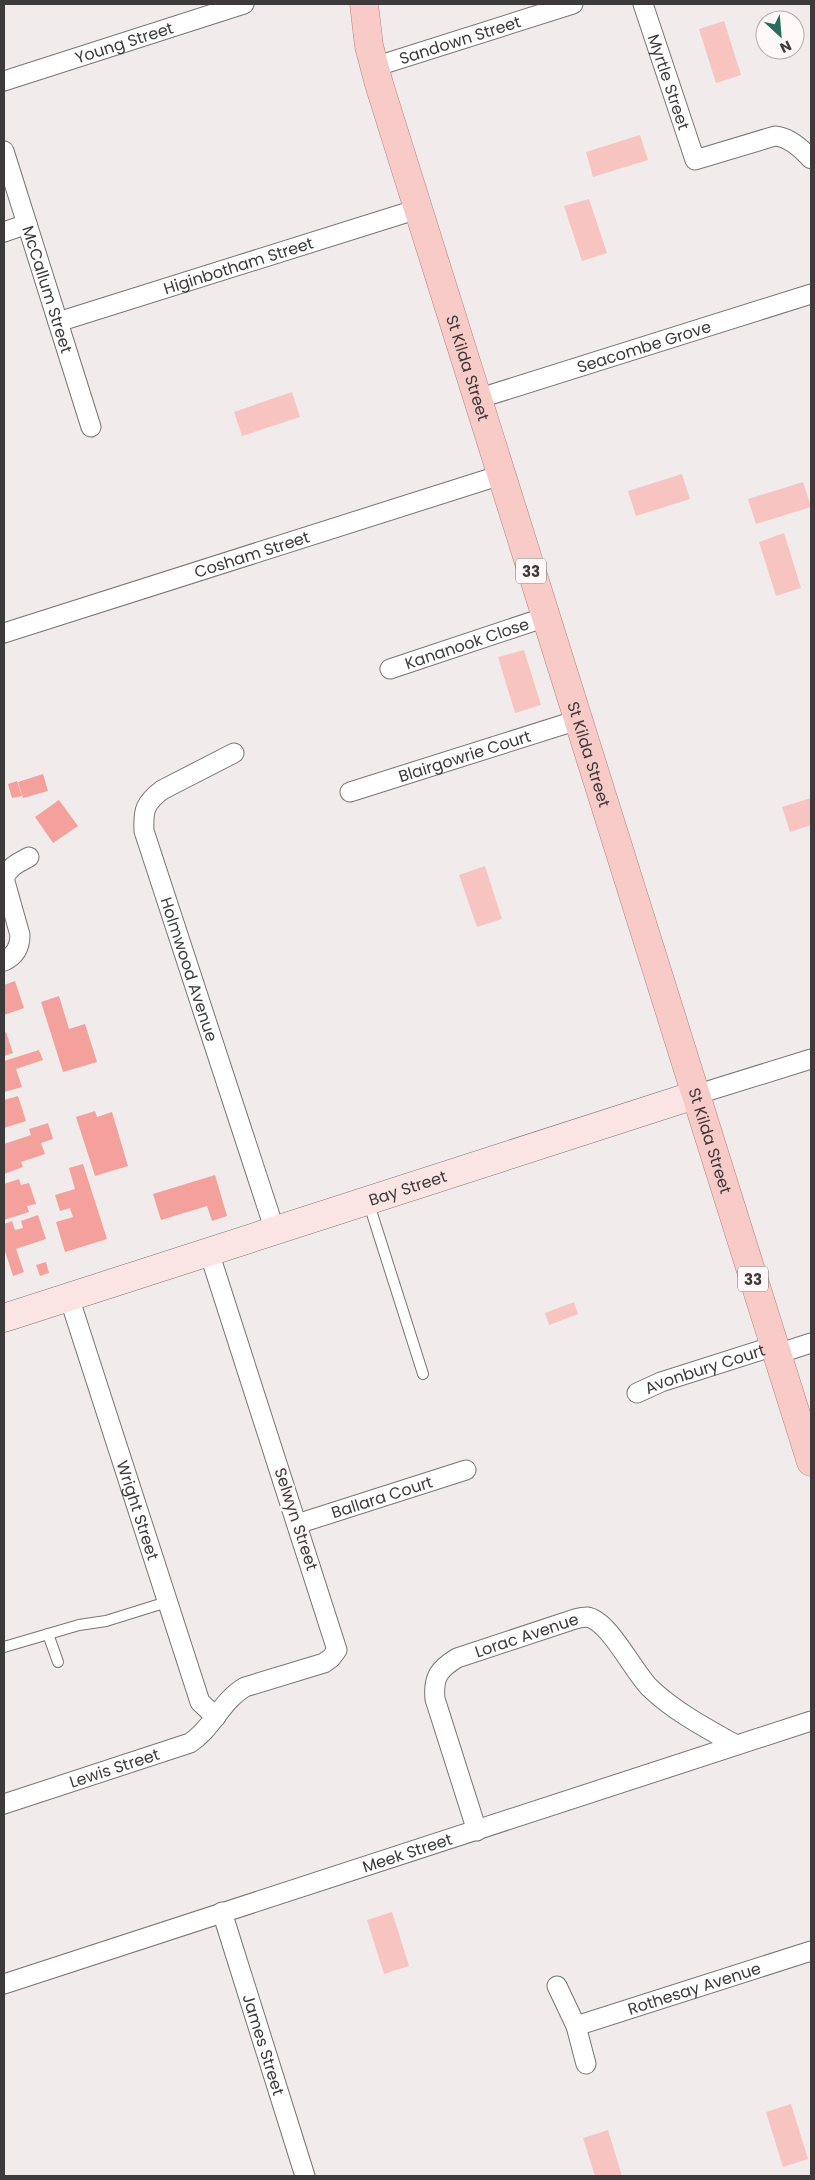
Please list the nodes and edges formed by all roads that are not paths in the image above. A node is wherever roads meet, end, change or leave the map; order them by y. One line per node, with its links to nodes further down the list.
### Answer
1 (244, 4): 6 (street, Young Street)
2 (364, 4): 5 (main road, 33)
3 (573, 4): 5 (street, Sandown Street)
4 (643, 4): 8 (street, Myrtle Street)
5 (371, 56): 9 (main road, St Kilda Street / 33)
6 (4, 81)
7 (4, 151): 10 (street, McCallum Street)
8 (811, 159)
9 (418, 209): 13 (street, Higinbotham Street); 14 (main road, St Kilda Street / 33)
10 (27, 224): 11 (street); 13 (street, McCallum Street)
11 (4, 232)
12 (811, 294): 14 (street, Seacombe Grove)
13 (58, 322): 15 (street, McCallum Street)
14 (477, 398): 16 (main road, St Kilda Street / 33)
15 (91, 427)
16 (501, 475): 17 (main road, St Kilda Street / 33); 18 (street, Cosham Street)
17 (546, 618): 19 (street, Kananook Close); 20 (main road, St Kilda Street / 33)
18 (4, 633)
19 (390, 669)
20 (578, 720): 22 (street, Blairgowrie Court); 26 (main road, St Kilda Street / 33)
21 (234, 753): 28 (street, Holmwood Avenue)
22 (350, 792)
23 (29, 857): 24 (street)
24 (4, 961)
25 (811, 1059): 26 (street, Bay Street)
26 (695, 1096): 27 (street, Bay Street); 33 (main road, St Kilda Street / 33)
27 (368, 1201): 28 (street, Bay Street); 34 (lane)
28 (275, 1231): 29 (street, Bay Street)
29 (209, 1252): 30 (street, Bay Street); 38 (street, Selwyn Street)
30 (69, 1297): 31 (street, Bay Street); 39 (street, Wright Street)
31 (4, 1318)
32 (811, 1343): 33 (street, Avonbury Court)
33 (776, 1350): 35 (street, Avonbury Court); 36 (main road, St Kilda Street / 33)
34 (422, 1374)
35 (637, 1393)
36 (811, 1462)
37 (466, 1470): 38 (street, Ballara Court)
38 (297, 1524): 43 (street, Selwyn Street)
39 (168, 1602): 40 (lane); 43 (street, Wright Street)
40 (48, 1634): 41 (lane); 42 (lane)
41 (4, 1647)
42 (58, 1662)
43 (216, 1717): 46 (street, Lewis Street)
44 (811, 1721): 45 (street, Meek Street)
45 (736, 1745): 47 (street, Meek Street); 47 (street, Lorac Avenue)
46 (4, 1804)
47 (477, 1831): 48 (street, Meek Street)
48 (222, 1912): 50 (street, Meek Street); 54 (street, James Street)
49 (811, 1950): 52 (street, Rothesay Avenue)
50 (4, 1984)
51 (557, 1986): 52 (street)
52 (576, 2026): 53 (street)
53 (586, 2064)
54 (305, 2176)

